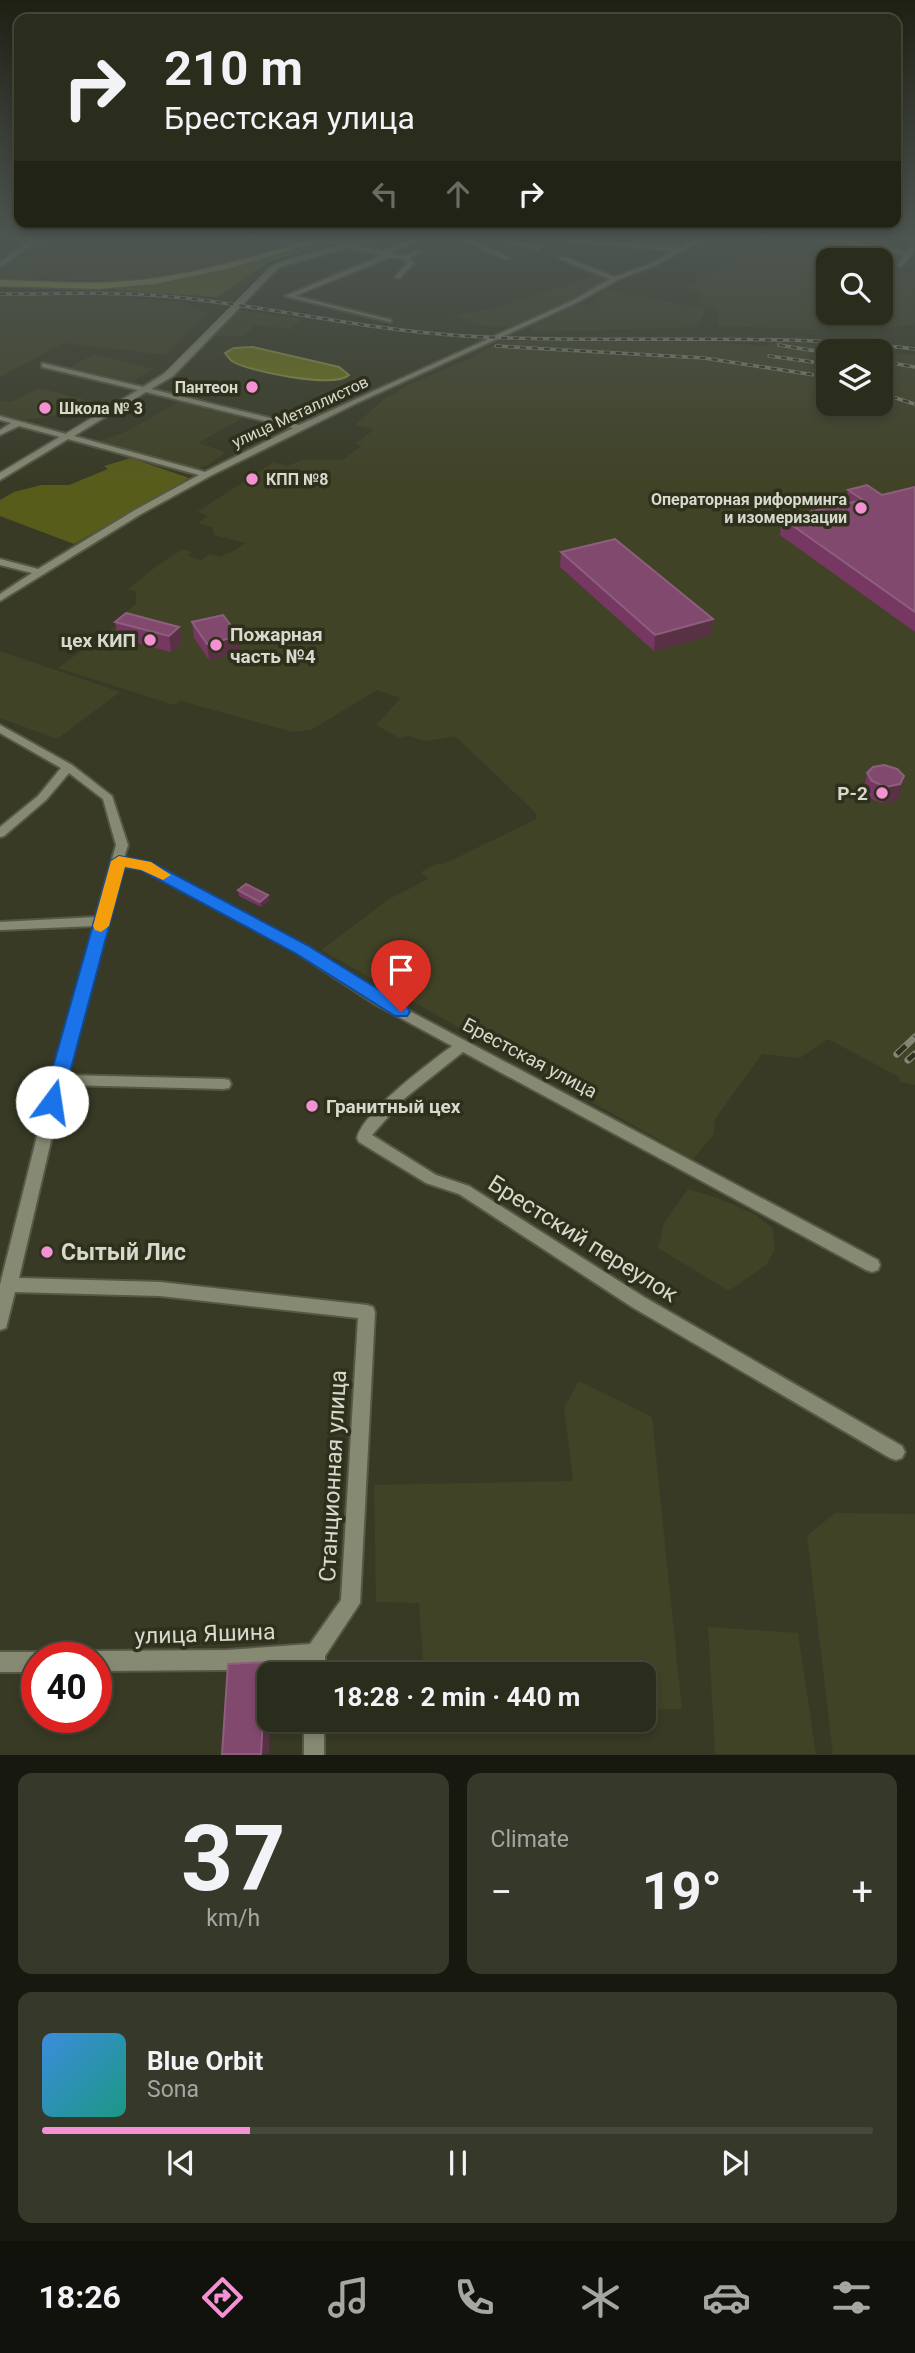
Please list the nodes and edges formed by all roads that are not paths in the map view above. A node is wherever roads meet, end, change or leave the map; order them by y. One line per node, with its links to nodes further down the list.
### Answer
1 (214, 321): 5 (street)
2 (223, 321): 5 (street)
3 (532, 321): 8 (street, улица Металлистов)
4 (45, 365): 5 (street)
5 (140, 390): 8 (street); 10 (street)
6 (0, 418): 7 (street)
7 (19, 422): 9 (street); 10 (street)
8 (297, 427): 12 (street, улица Металлистов)
9 (0, 433)
10 (64, 434): 11 (street); 12 (street)
11 (0, 474)
12 (204, 474): 14 (street, улица Металлистов)
13 (0, 562): 14 (street)
14 (38, 572): 15 (street, улица Металлистов)
15 (0, 598)
16 (0, 728): 17 (street)
17 (68, 767): 18 (street); 19 (street)
18 (0, 833)
19 (119, 861): 20 (street); 22 (street, Брестская улица)
20 (102, 921): 21 (street); 23 (street)
21 (0, 926)
22 (463, 1044): 25 (street, Брестская улица); 28 (street, Брестский переулок)
23 (58, 1080): 24 (street); 26 (street)
24 (224, 1084)
25 (872, 1265)
26 (4, 1293): 27 (street); 29 (street, Станционная улица)
27 (0, 1323)
28 (896, 1452)
29 (315, 1653): 30 (street, улица Яшина); 33 (street)
30 (112, 1661)
31 (0, 1662): 32 (street)
32 (21, 1662)
33 (315, 1662)
34 (314, 1732): 35 (street)
35 (314, 1755)

